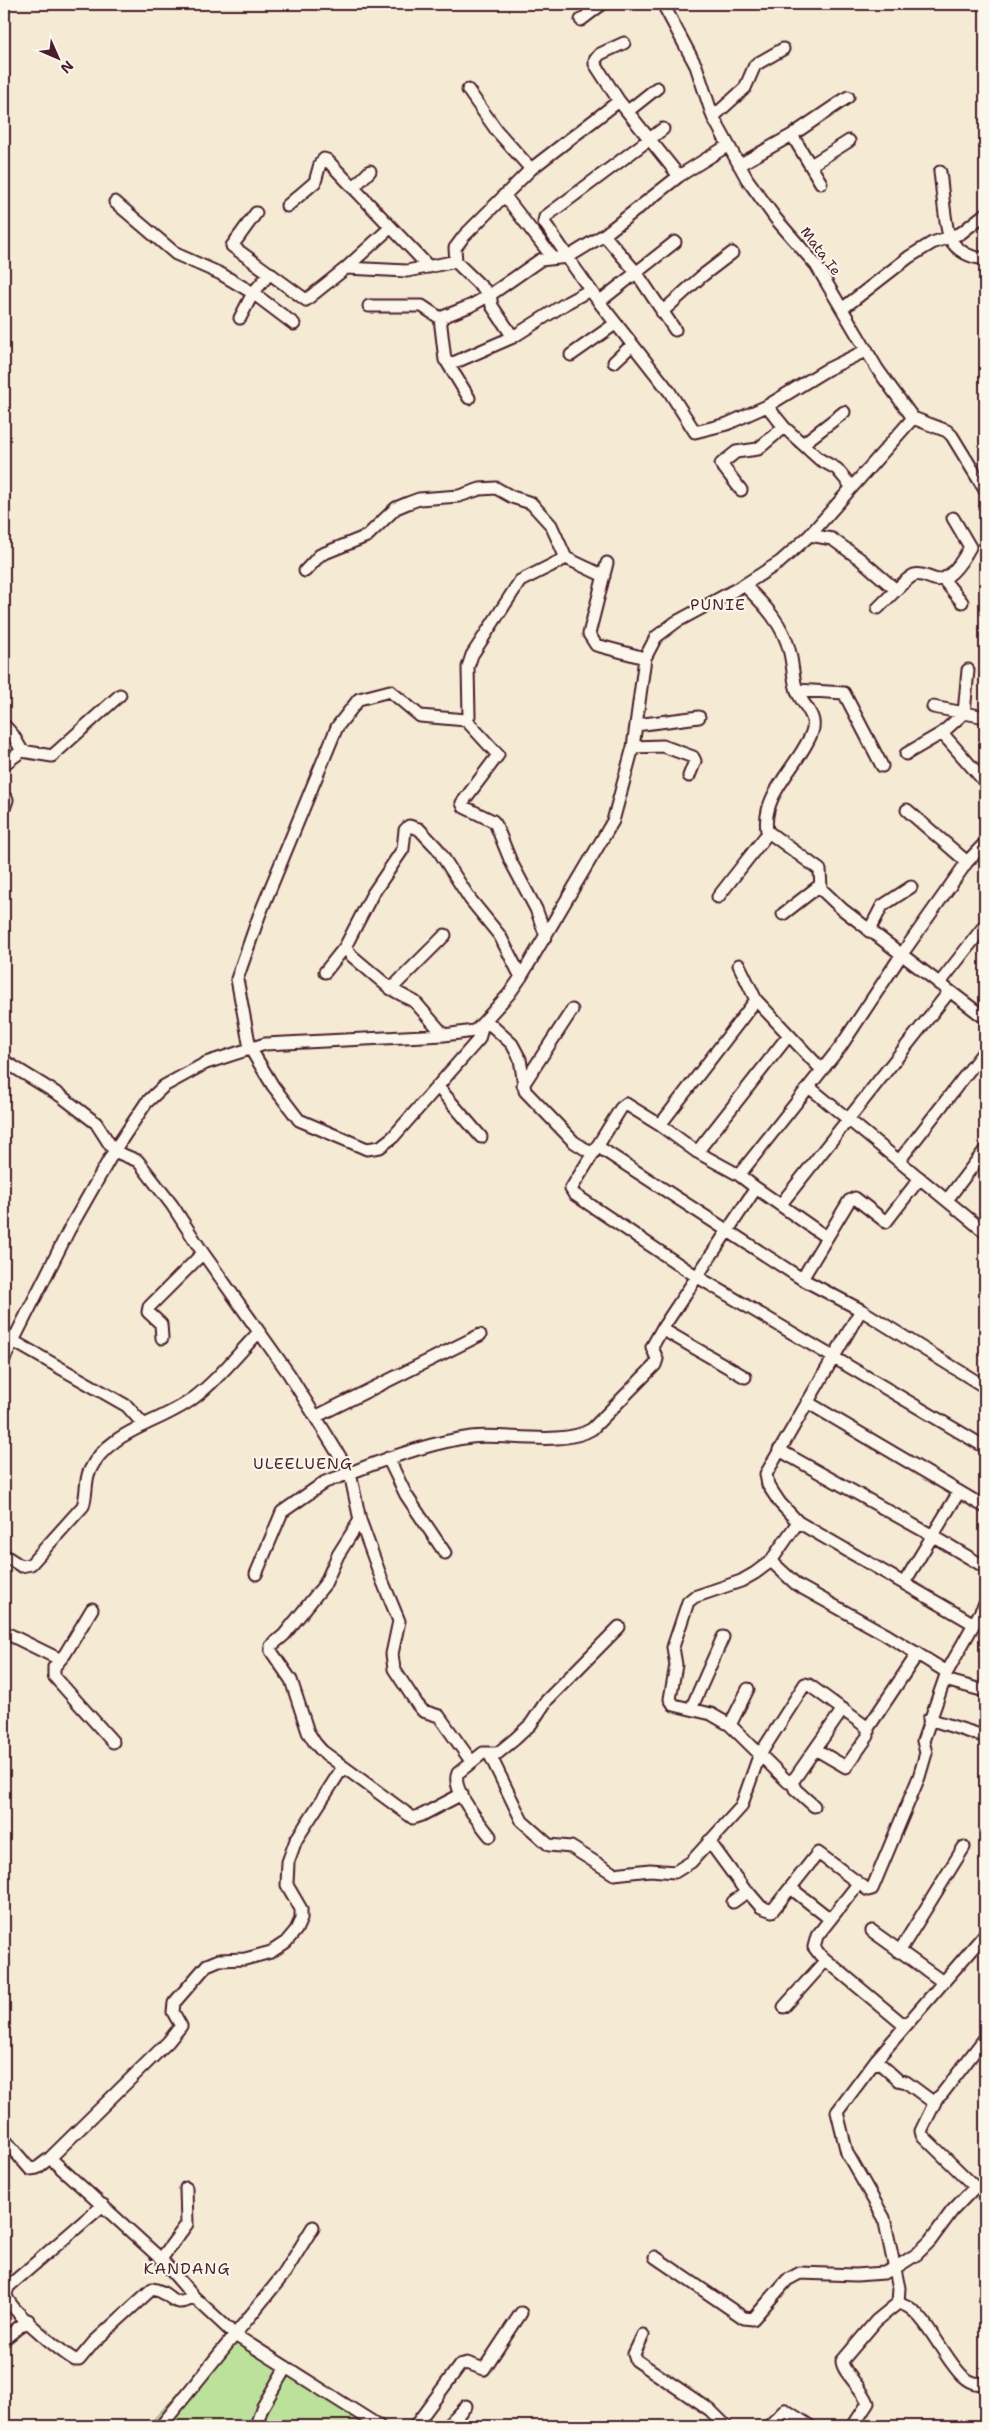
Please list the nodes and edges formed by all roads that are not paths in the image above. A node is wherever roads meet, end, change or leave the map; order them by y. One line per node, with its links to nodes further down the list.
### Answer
1 (602, 4): 3 (street)
2 (663, 4): 11 (street, Mata Ie)
3 (581, 20)
4 (624, 43): 9 (street)
5 (783, 49): 11 (street)
6 (657, 88): 10 (street)
7 (468, 90): 19 (street)
8 (848, 97): 13 (street)
9 (619, 101): 10 (street); 19 (street)
10 (628, 111): 14 (street)
11 (713, 117): 16 (street, Mata Ie)
12 (663, 129): 14 (street)
13 (792, 135): 17 (street); 18 (street)
14 (650, 138): 22 (street); 35 (street)
15 (849, 141): 18 (street)
16 (727, 146): 17 (street, Mata Ie); 22 (street)
17 (739, 165): 47 (street, Mata Ie)
18 (811, 165): 23 (street)
19 (531, 169): 25 (street)
20 (370, 171): 24 (street)
21 (940, 172): 32 (street)
22 (679, 176): 31 (street)
23 (821, 183)
24 (352, 188): 27 (street); 30 (street)
25 (508, 192): 35 (street); 37 (street)
26 (115, 202): 42 (street)
27 (287, 206)
28 (256, 213): 40 (street)
29 (985, 214): 32 (street)
30 (391, 228): 38 (street); 39 (street)
31 (604, 235): 35 (street); 41 (street)
32 (950, 238): 36 (street); 47 (street)
33 (675, 242): 41 (street)
34 (732, 253): 48 (street)
35 (563, 257): 43 (street); 44 (street)
36 (985, 258)
37 (456, 262): 38 (street); 44 (street)
38 (429, 267): 39 (street)
39 (346, 268): 40 (street)
40 (270, 272): 42 (street)
41 (636, 272): 45 (street); 48 (street)
42 (253, 293): 49 (street); 51 (street)
43 (586, 293): 45 (street); 54 (street)
44 (490, 295): 50 (street); 54 (street)
45 (599, 302): 52 (street)
46 (369, 306): 50 (street)
47 (842, 309): 56 (street, Mata Ie)
48 (662, 312): 53 (street)
49 (240, 318)
50 (440, 318): 58 (street)
51 (294, 324)
52 (614, 324): 55 (street); 57 (street)
53 (675, 330)
54 (514, 336): 58 (street)
55 (629, 349): 59 (street); 61 (street)
56 (867, 350): 61 (street); 63 (street, Mata Ie)
57 (571, 355)
58 (447, 362): 60 (street)
59 (614, 362)
60 (469, 398)
61 (767, 406): 64 (street)
62 (844, 412): 65 (street)
63 (913, 418): 66 (street); 68 (street)
64 (784, 427): 65 (street); 67 (street)
65 (804, 444): 66 (street)
66 (851, 486): 70 (street)
67 (741, 490)
68 (985, 490)
69 (953, 518): 75 (street)
70 (810, 534): 76 (street); 77 (street)
71 (566, 558): 73 (street); 74 (street); 88 (street)
72 (607, 563): 74 (street)
73 (305, 571)
74 (604, 576): 80 (street)
75 (943, 579): 77 (street); 78 (street)
76 (744, 585): 80 (street); 82 (street)
77 (896, 590): 79 (street)
78 (962, 602)
79 (878, 608)
80 (645, 658): 90 (street)
81 (968, 670): 85 (street)
82 (796, 689): 96 (street); 102 (street)
83 (120, 696): 93 (street)
84 (933, 707): 85 (street)
85 (964, 713): 87 (street); 91 (street)
86 (699, 717): 90 (street)
87 (985, 717)
88 (466, 720): 112 (street); 127 (street)
89 (4, 725): 93 (street)
90 (636, 725): 92 (street)
91 (942, 733): 94 (street); 98 (street)
92 (633, 747): 97 (street); 112 (street)
93 (22, 750): 95 (street)
94 (906, 754)
95 (4, 764)
96 (882, 766)
97 (689, 776)
98 (985, 782)
99 (4, 796): 100 (street)
100 (4, 808)
101 (907, 810): 104 (street)
102 (768, 833): 105 (street); 107 (street)
103 (985, 843): 104 (street)
104 (967, 862): 114 (street)
105 (819, 886): 108 (street); 110 (street)
106 (911, 887): 110 (street)
107 (718, 897)
108 (783, 914)
109 (985, 925): 118 (street)
110 (869, 931): 114 (street)
111 (445, 935): 119 (street)
112 (546, 936): 117 (street)
113 (345, 947): 116 (street); 117 (street); 119 (street)
114 (902, 954): 118 (street); 130 (street)
115 (739, 965): 121 (street)
116 (324, 972)
117 (521, 976): 124 (street)
118 (939, 984): 120 (street)
119 (391, 989): 125 (street)
120 (949, 992): 123 (street); 134 (street)
121 (756, 1000): 126 (street); 135 (street)
122 (572, 1010): 131 (street)
123 (985, 1018)
124 (477, 1029): 125 (street); 131 (street); 132 (street)
125 (444, 1035): 127 (street)
126 (789, 1035): 130 (street); 140 (street)
127 (250, 1048): 132 (street); 139 (street)
128 (985, 1050): 141 (street)
129 (4, 1061): 139 (street)
130 (821, 1069): 133 (street)
131 (523, 1085): 137 (street)
132 (438, 1087): 136 (street)
133 (809, 1087): 134 (street); 142 (street)
134 (849, 1120): 141 (street); 146 (street)
135 (660, 1125): 137 (street); 140 (street)
136 (481, 1137)
137 (595, 1150): 147 (street); 151 (street)
138 (985, 1150): 145 (street)
139 (114, 1152): 150 (street); 159 (street)
140 (697, 1152): 142 (street)
141 (900, 1161): 143 (street)
142 (739, 1175): 144 (street)
143 (920, 1178): 145 (street); 149 (street)
144 (756, 1188): 146 (street); 147 (street)
145 (947, 1200): 148 (street)
146 (781, 1204): 149 (street)
147 (726, 1231): 151 (street); 152 (street)
148 (985, 1232)
149 (826, 1237): 152 (street)
150 (203, 1253): 156 (street); 158 (street)
151 (696, 1276): 154 (street); 160 (street)
152 (802, 1278): 153 (street)
153 (861, 1310): 160 (street); 163 (street)
154 (662, 1329): 162 (street); 169 (street)
155 (4, 1332): 159 (street)
156 (259, 1332): 165 (street); 166 (street)
157 (480, 1335): 165 (street)
158 (162, 1338)
159 (13, 1341): 161 (street); 166 (street)
160 (834, 1356): 164 (street); 167 (street)
161 (4, 1359)
162 (745, 1377)
163 (985, 1387)
164 (807, 1402): 168 (street); 171 (street)
165 (317, 1416): 170 (street)
166 (143, 1424): 177 (street)
167 (985, 1447)
168 (779, 1450): 174 (street); 175 (street)
169 (388, 1458): 170 (street); 176 (street)
170 (350, 1473): 173 (street); 180 (street)
171 (959, 1492): 172 (street); 175 (street)
172 (985, 1507)
173 (360, 1520): 203 (street); 204 (street)
174 (798, 1522): 178 (street); 181 (street)
175 (933, 1536): 179 (street); 181 (street)
176 (445, 1553)
177 (4, 1555)
178 (771, 1561): 188 (street); 193 (street)
179 (985, 1567)
180 (256, 1574)
181 (904, 1583): 184 (street)
182 (985, 1604): 184 (street)
183 (92, 1609): 189 (street)
184 (974, 1624): 190 (street)
185 (619, 1627): 201 (street)
186 (4, 1632): 189 (street)
187 (723, 1637): 193 (street)
188 (918, 1653): 190 (street); 197 (street)
189 (59, 1659): 199 (street)
190 (946, 1676): 192 (street); 195 (street)
191 (748, 1689): 196 (street)
192 (985, 1691)
193 (691, 1709): 196 (street)
194 (842, 1709): 197 (street); 200 (street); 202 (street)
195 (930, 1719): 198 (street); 211 (street)
196 (730, 1725): 202 (street)
197 (868, 1728): 200 (street)
198 (980, 1735)
199 (114, 1742)
200 (814, 1749): 205 (street)
201 (489, 1753): 203 (street); 209 (street)
202 (759, 1756): 205 (street); 209 (street)
203 (471, 1761): 206 (street)
204 (343, 1767): 206 (street); 227 (street)
205 (792, 1781): 207 (street)
206 (462, 1794): 208 (street)
207 (814, 1806)
208 (490, 1836)
209 (709, 1841): 213 (street)
210 (964, 1847): 218 (street)
211 (858, 1884): 212 (street); 215 (street)
212 (792, 1889): 213 (street); 215 (street)
213 (747, 1893): 214 (street)
214 (732, 1902)
215 (830, 1919): 219 (street)
216 (872, 1932): 218 (street)
217 (985, 1934): 220 (street)
218 (899, 1952): 220 (street)
219 (826, 1960): 221 (street); 222 (street)
220 (943, 1982): 222 (street)
221 (784, 2006)
222 (905, 2026): 224 (street)
223 (985, 2038): 225 (street)
224 (876, 2060): 225 (street); 234 (street)
225 (935, 2102): 228 (street)
226 (4, 2139): 227 (street)
227 (50, 2158): 230 (street)
228 (980, 2187): 234 (street)
229 (186, 2188): 233 (street)
230 (103, 2205): 233 (street); 238 (street)
231 (313, 2227): 239 (street)
232 (655, 2258): 234 (street)
233 (161, 2259): 235 (street)
234 (895, 2268): 236 (street)
235 (194, 2297): 238 (street); 239 (street)
236 (898, 2303): 243 (street); 253 (street)
237 (521, 2313): 248 (street)
238 (28, 2320): 241 (street)
239 (235, 2335): 242 (street); 245 (street)
240 (643, 2335): 250 (street)
241 (4, 2339)
242 (286, 2367): 246 (street); 247 (street)
243 (985, 2382)
244 (466, 2406): 249 (street)
245 (161, 2426)
246 (256, 2426)
247 (379, 2426)
248 (415, 2426)
249 (447, 2426)
250 (726, 2426)
251 (769, 2426): 252 (street)
252 (810, 2426)
253 (853, 2426)

